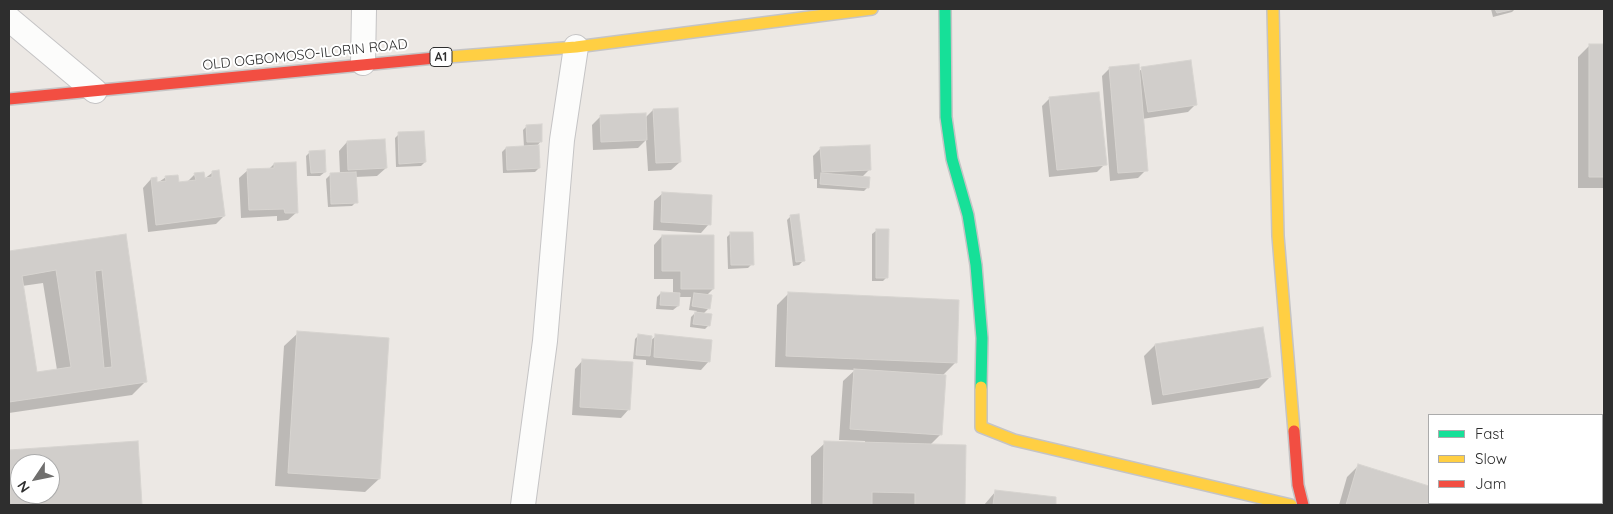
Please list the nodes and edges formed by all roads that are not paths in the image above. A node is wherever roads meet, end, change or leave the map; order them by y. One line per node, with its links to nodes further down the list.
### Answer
1 (364, 9): 7 (street)
2 (872, 9): 6 (main road, OLD OGBOMOSO-ILORIN ROAD / A1)
3 (945, 9): 11 (main road)
4 (1273, 9): 12 (main road)
5 (9, 19): 8 (street)
6 (576, 47): 7 (main road, OLD OGBOMOSO-ILORIN ROAD / A1); 10 (street)
7 (363, 63): 8 (main road, OLD OGBOMOSO-ILORIN ROAD / A1)
8 (95, 91): 9 (main road, OLD OGBOMOSO-ILORIN ROAD / A1)
9 (9, 99)
10 (522, 505)
11 (1291, 505)
12 (1303, 505)

